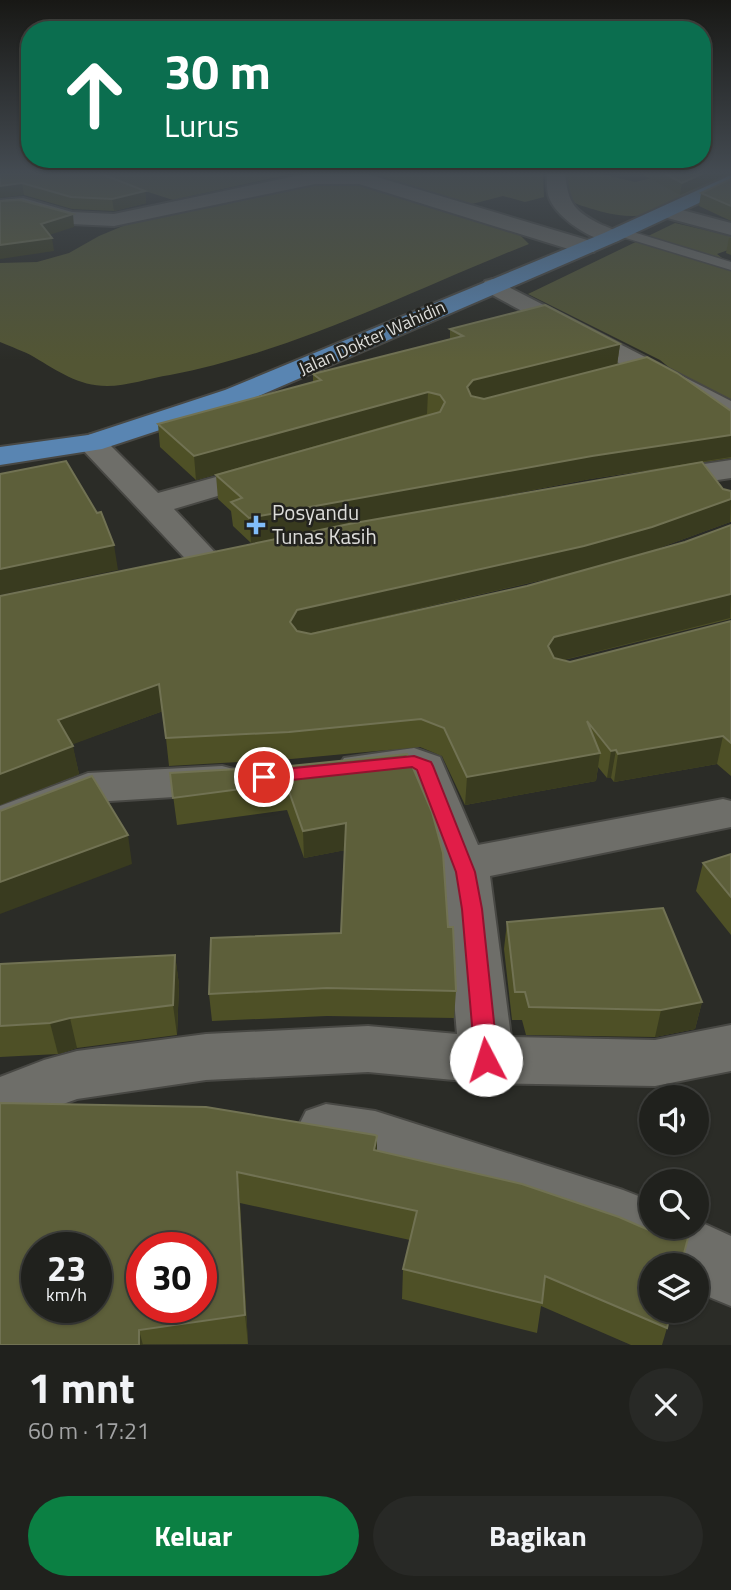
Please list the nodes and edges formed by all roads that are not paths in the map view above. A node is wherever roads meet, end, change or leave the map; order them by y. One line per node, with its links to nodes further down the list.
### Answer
1 (546, 235): 3 (street)
2 (616, 235): 3 (highway, Jalan Dokter Wahidin); 4 (lane)
3 (586, 247): 5 (highway, Jalan Dokter Wahidin)
4 (731, 266)
5 (493, 286): 6 (street); 9 (highway, Jalan Dokter Wahidin)
6 (649, 367): 7 (street); 8 (street)
7 (610, 377)
8 (731, 412)
9 (92, 443): 10 (highway, Jalan Dokter Wahidin); 14 (street)
10 (0, 456)
11 (297, 464): 14 (street)
12 (720, 479): 13 (street)
13 (629, 485)
14 (152, 505): 15 (street)
15 (170, 572)
16 (319, 772): 20 (street)
17 (264, 777): 19 (street)
18 (723, 814): 20 (street)
19 (0, 823)
20 (467, 882): 22 (street)
21 (731, 1048): 22 (street)
22 (486, 1060): 23 (street)
23 (0, 1104): 24 (street)
24 (197, 1110)
25 (279, 1121): 26 (street)
26 (731, 1275)

